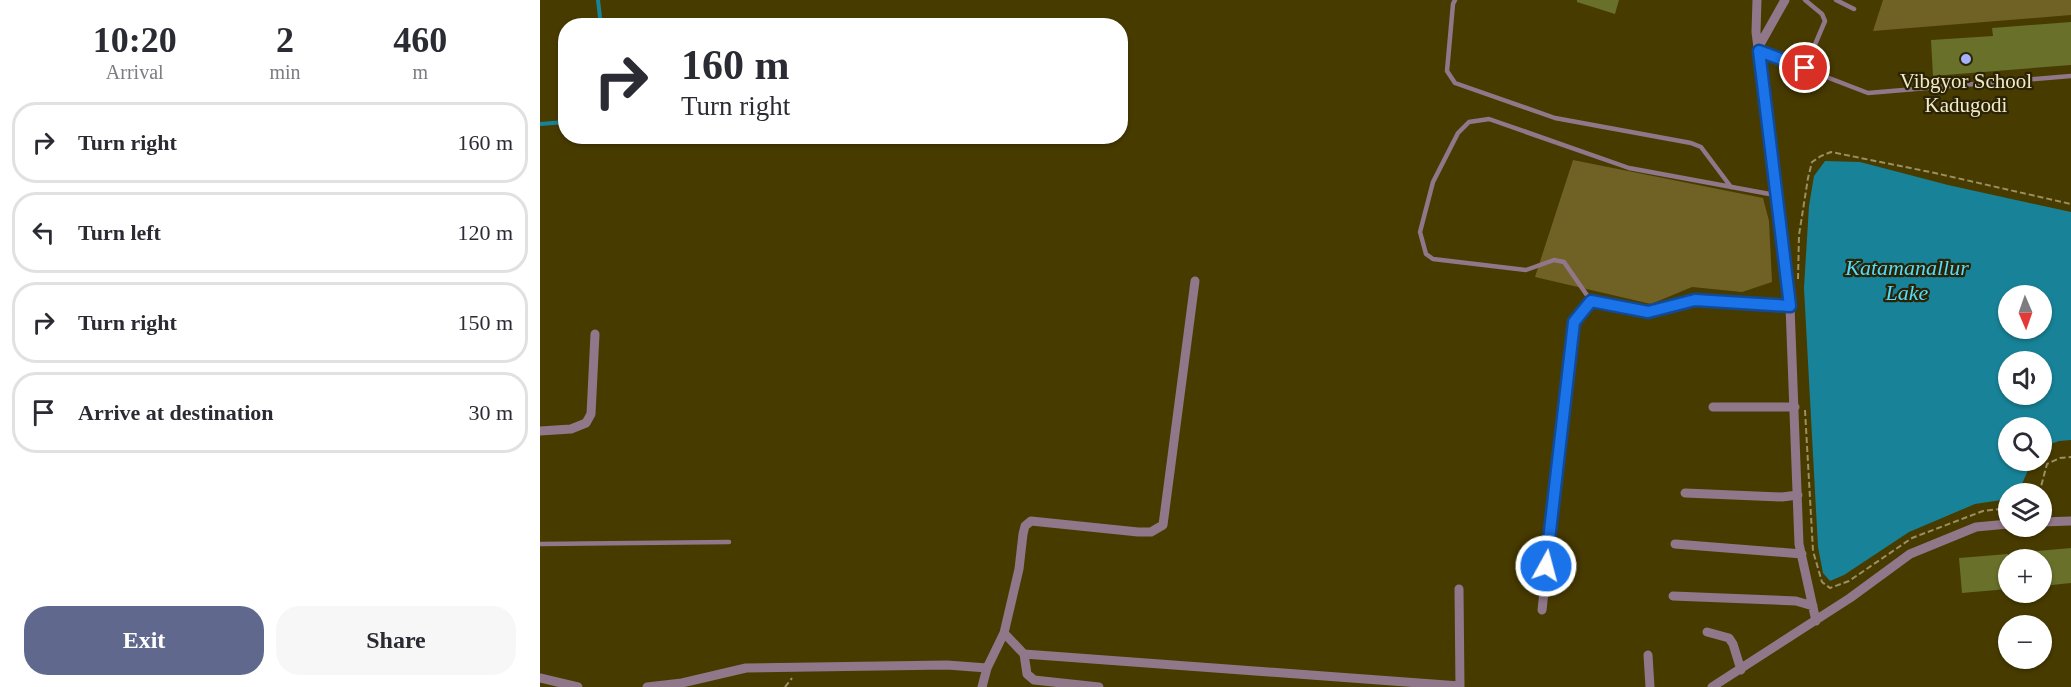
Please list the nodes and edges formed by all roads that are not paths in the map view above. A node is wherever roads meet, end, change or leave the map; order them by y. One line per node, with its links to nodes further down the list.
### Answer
1 (1455, 0): 10 (lane)
2 (1757, 0): 7 (street)
3 (1785, 0): 7 (street)
4 (1805, 0): 8 (lane)
5 (1836, 0): 6 (lane)
6 (1854, 9)
7 (1759, 49): 8 (lane); 11 (street)
8 (1805, 68): 9 (lane)
9 (2071, 76)
10 (1731, 187): 11 (lane); 13 (lane)
11 (1777, 195): 14 (street)
12 (1195, 281): 34 (street)
13 (1591, 301): 14 (street); 31 (street)
14 (1790, 306): 17 (street)
15 (595, 334): 18 (street)
16 (1713, 407): 17 (street)
17 (1795, 407): 20 (street)
18 (540, 431)
19 (1685, 493): 20 (street)
20 (1798, 495): 27 (street)
21 (2071, 521): 22 (street)
22 (2052, 522)
23 (1998, 525): 32 (street)
24 (729, 542): 25 (lane)
25 (540, 544)
26 (1675, 544): 27 (street)
27 (1802, 554): 30 (street)
28 (1459, 589): 41 (street)
29 (1673, 596): 30 (street)
30 (1813, 606): 32 (street)
31 (1542, 610)
32 (1816, 621): 38 (street)
33 (1707, 632): 38 (street)
34 (1004, 633): 35 (street); 37 (street)
35 (1024, 654): 41 (street); 45 (street)
36 (1648, 655): 46 (street)
37 (987, 668): 43 (street); 44 (street)
38 (1741, 670): 40 (street)
39 (540, 678): 42 (street)
40 (1718, 685)
41 (1460, 686)
42 (578, 687)
43 (647, 687)
44 (982, 687)
45 (1099, 687)
46 (1650, 687)

